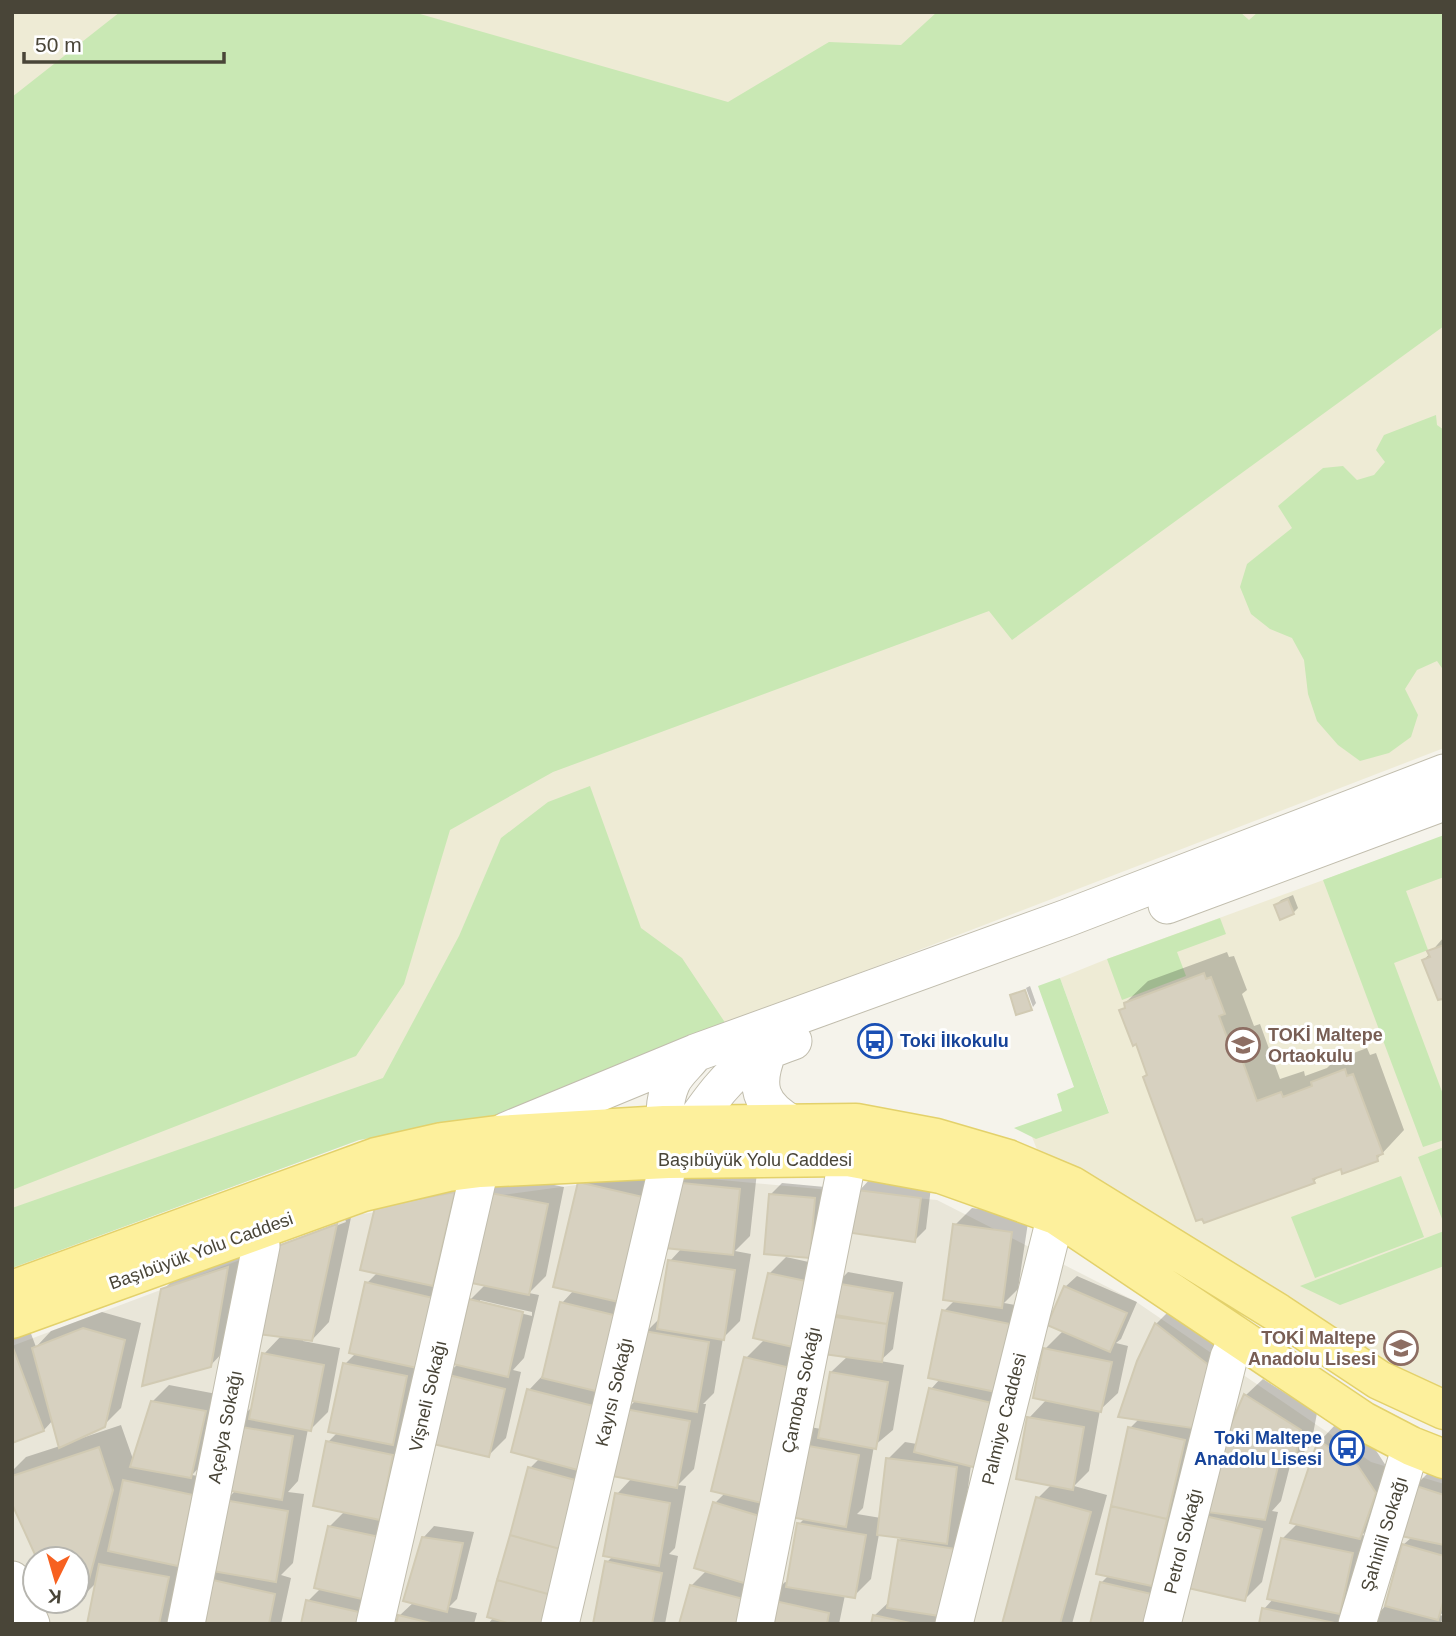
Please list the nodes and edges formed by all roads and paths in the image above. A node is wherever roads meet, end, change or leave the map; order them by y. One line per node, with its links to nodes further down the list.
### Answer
1 (1444, 773): 4 (street)
2 (1444, 802): 3 (street)
3 (768, 1051): 5 (street); 7 (street)
4 (695, 1053): 6 (street); 7 (street, Kayısı Sokağı)
5 (792, 1124): 7 (main road, Başıbüyük Yolu Caddesi); 15 (main road, Başıbüyük Yolu Caddesi)
6 (497, 1135): 7 (main road, Başıbüyük Yolu Caddesi); 12 (main road, Başıbüyük Yolu Caddesi)
7 (675, 1136): 8 (main road, Başıbüyük Yolu Caddesi); 9 (main road, Başıbüyük Yolu Caddesi); 21 (street, Kayısı Sokağı)
8 (848, 1157): 10 (main road, Başıbüyük Yolu Caddesi); 22 (street, Çamoba Sokağı)
9 (480, 1168): 11 (main road, Başıbüyük Yolu Caddesi); 20 (street, Vişneli Sokağı)
10 (1056, 1215): 14 (main road, Başıbüyük Yolu Caddesi); 23 (street, Palmiye Caddesi)
11 (257, 1231): 13 (main road, Başıbüyük Yolu Caddesi); 19 (street, Açelya Sokağı)
12 (12, 1290)
13 (12, 1319)
14 (1238, 1338): 16 (main road, Başıbüyük Yolu Caddesi); 24 (street, Petrol Sokağı)
15 (1444, 1410)
16 (1428, 1452): 25 (street, Şahinlil Sokağı)
17 (12, 1580): 18 (street)
18 (31, 1624)
19 (186, 1624)
20 (375, 1624)
21 (560, 1624)
22 (755, 1624)
23 (954, 1624)
24 (1162, 1624)
25 (1357, 1624)

